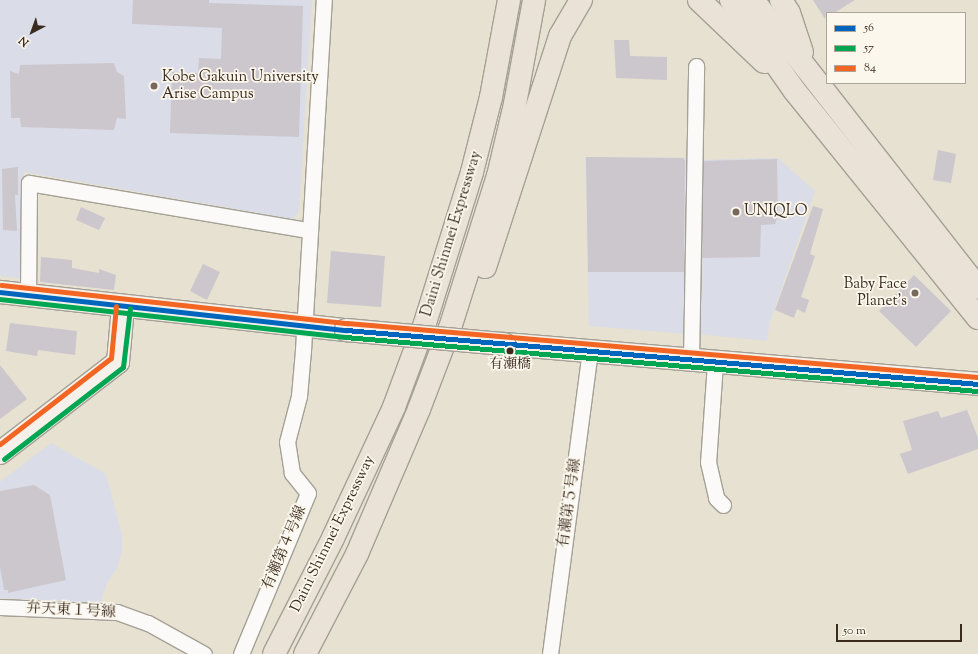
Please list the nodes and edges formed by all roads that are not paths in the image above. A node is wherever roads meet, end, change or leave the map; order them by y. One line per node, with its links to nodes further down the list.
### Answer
1 (324, 0): 12 (street)
2 (509, 0): 29 (highway, Daini Shinmei Expressway)
3 (534, 0): 25 (highway, Daini Shinmei Expressway)
4 (581, 0): 25 (highway)
5 (699, 0): 11 (highway)
6 (731, 0): 11 (highway)
7 (753, 0): 10 (highway)
8 (780, 0): 10 (highway)
9 (696, 66): 20 (street)
10 (808, 71): 13 (highway)
11 (794, 90): 17 (highway)
12 (308, 230): 15 (street); 18 (street)
13 (978, 288)
14 (0, 292): 15 (street)
15 (28, 296): 16 (street)
16 (123, 307): 18 (street); 23 (street)
17 (978, 318)
18 (305, 326): 19 (street, bridge); 28 (street, 有瀬第４号線)
19 (590, 352): 20 (street); 31 (street, 有瀬第５号線)
20 (691, 361): 21 (street)
21 (715, 363): 22 (street); 24 (street)
22 (978, 384)
23 (0, 453)
24 (723, 505)
25 (357, 554): 30 (highway, Daini Shinmei Expressway)
26 (0, 607): 27 (street, 弁天東１号線)
27 (204, 654)
28 (241, 654)
29 (274, 654)
30 (305, 654)
31 (550, 654)

